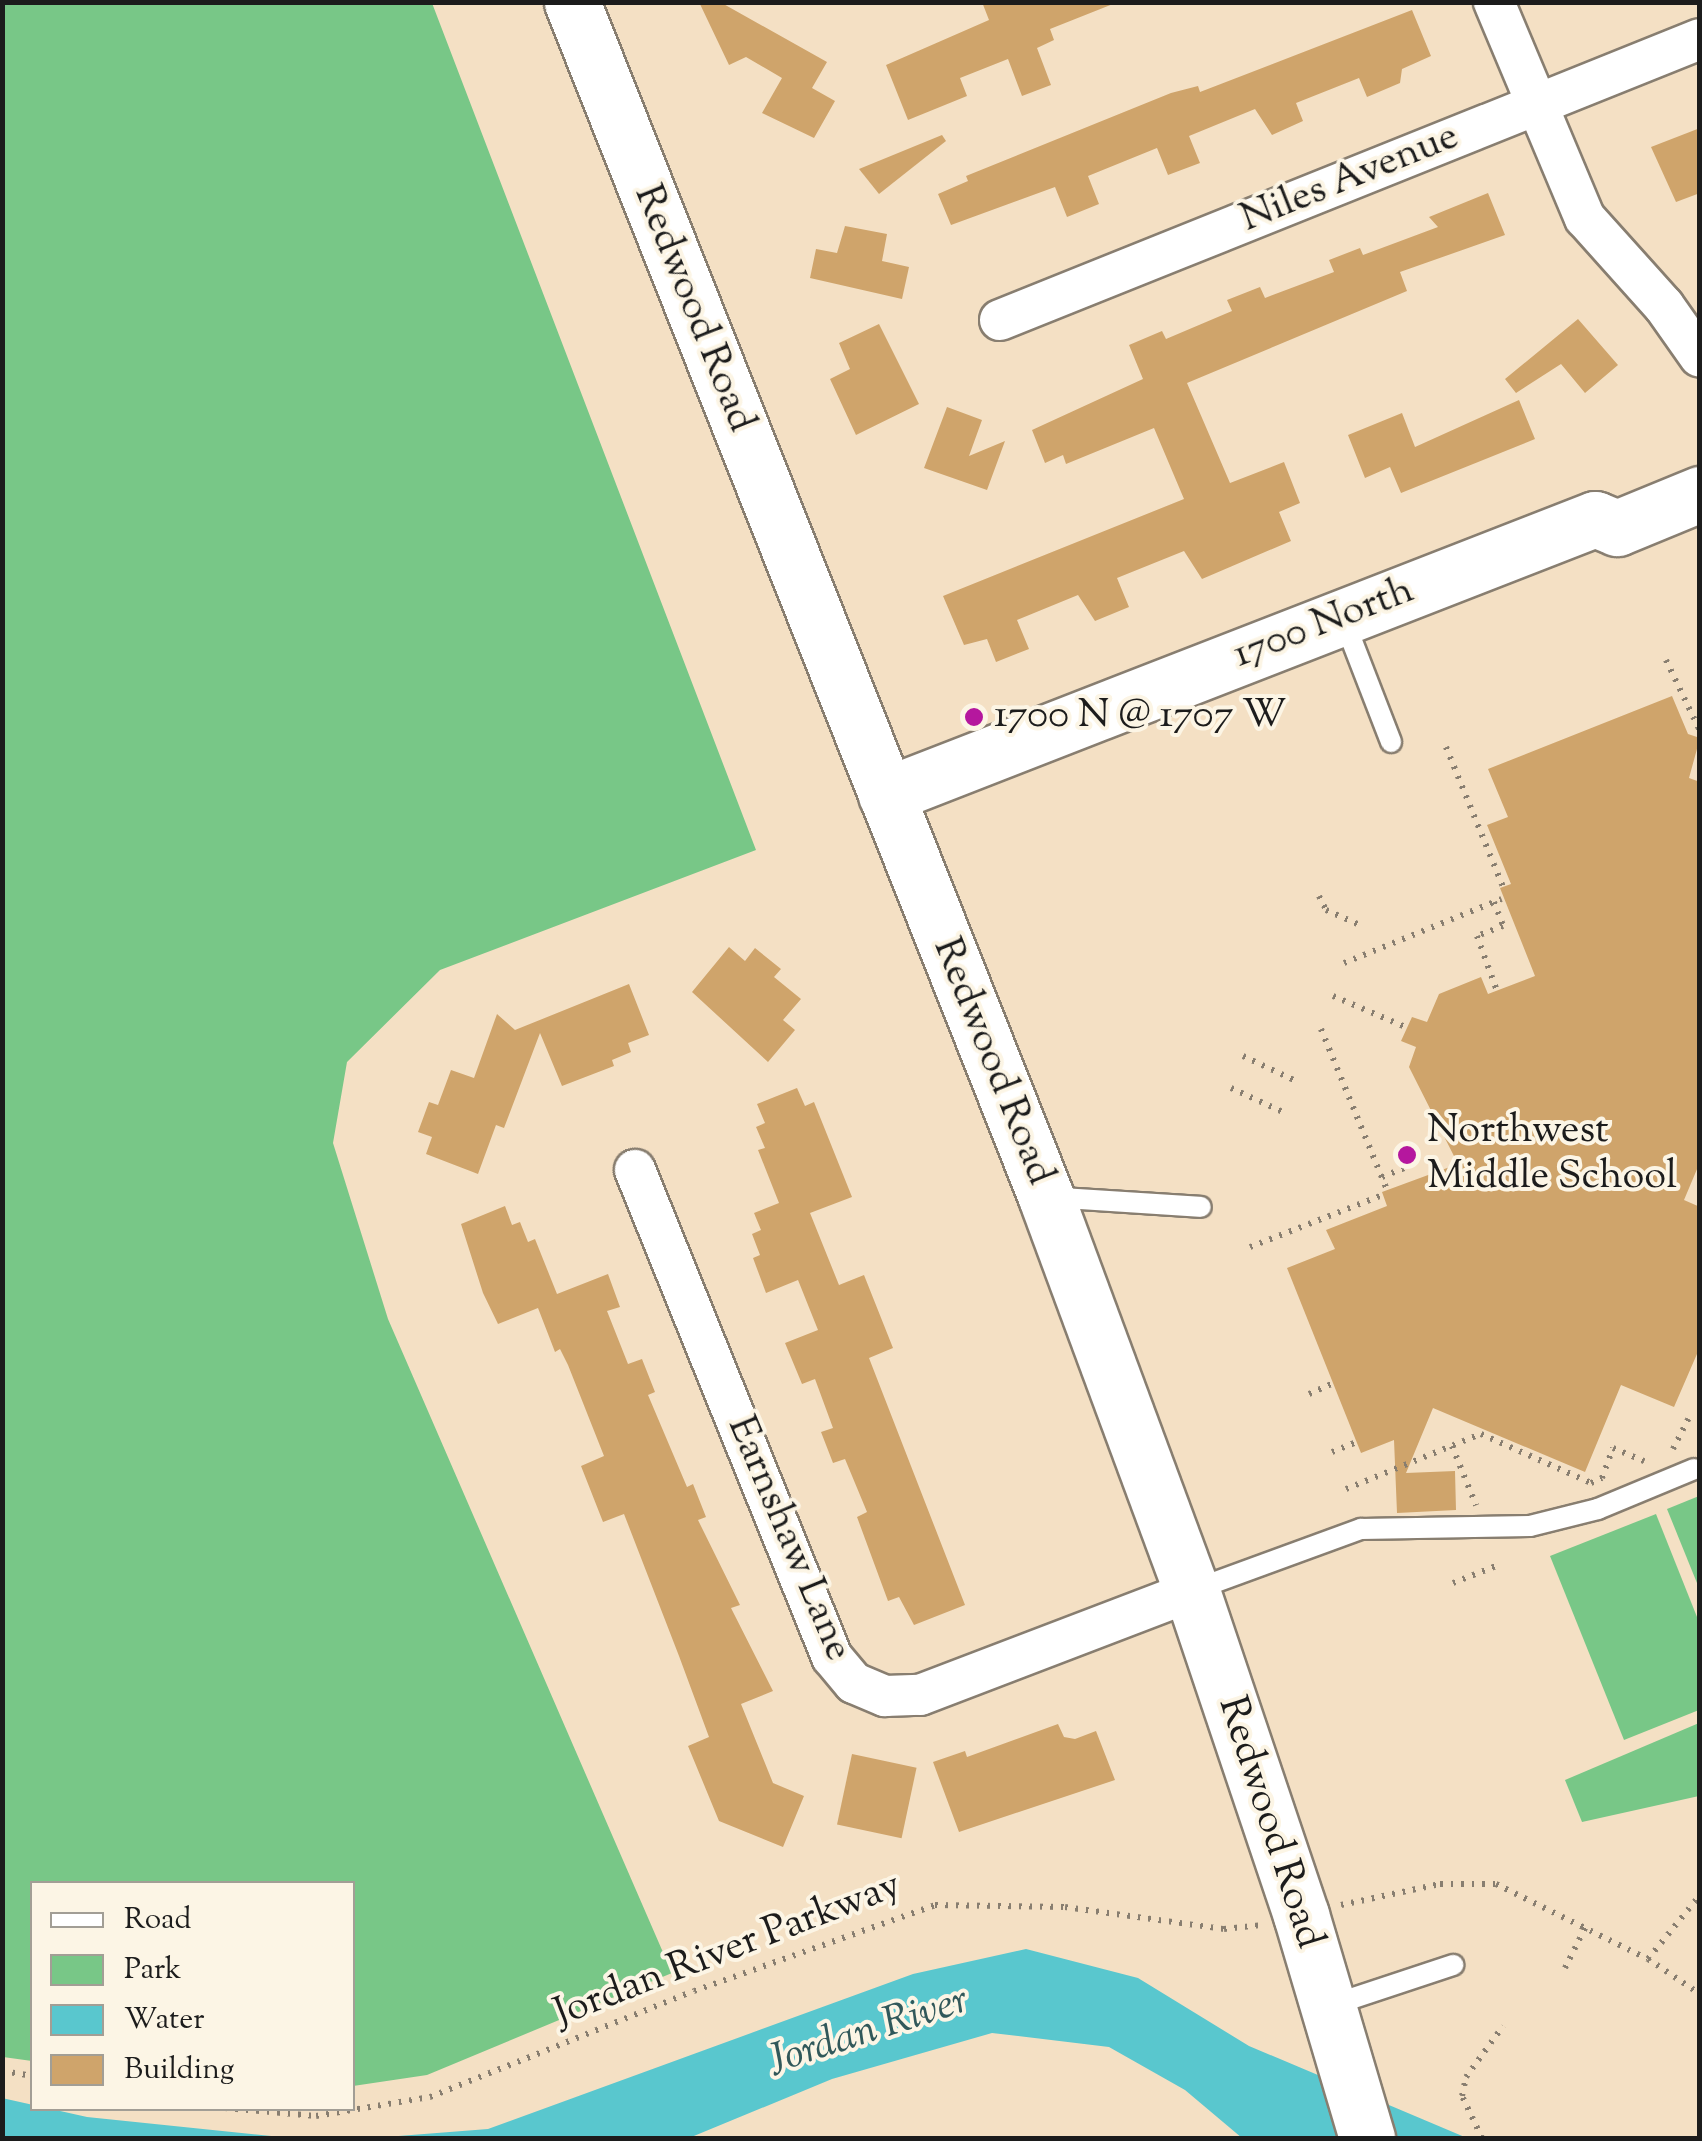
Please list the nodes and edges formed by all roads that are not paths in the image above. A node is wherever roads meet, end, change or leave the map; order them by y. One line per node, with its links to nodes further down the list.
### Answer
1 (572, 2): 12 (main road, Redwood Road)
2 (1494, 2): 4 (street)
3 (1700, 38): 4 (street, Niles Avenue)
4 (1534, 105): 5 (street, Niles Avenue); 6 (street)
5 (1000, 320)
6 (1700, 356)
7 (1700, 458): 9 (main road, 1700 North)
8 (1700, 494): 9 (main road, 1700 North)
9 (1595, 518): 10 (main road, 1700 North)
10 (1342, 616): 11 (lane); 12 (main road, 1700 North)
11 (1391, 742)
12 (886, 795): 14 (main road, Redwood Road)
13 (634, 1170): 17 (street, Earnshaw Lane)
14 (1046, 1197): 15 (lane); 17 (main road, Redwood Road)
15 (1201, 1207)
16 (1694, 1469): 17 (lane)
17 (1192, 1590): 19 (main road, Redwood Road)
18 (1453, 1965): 19 (lane)
19 (1326, 2007): 20 (main road, Redwood Road)
20 (1367, 2138)

